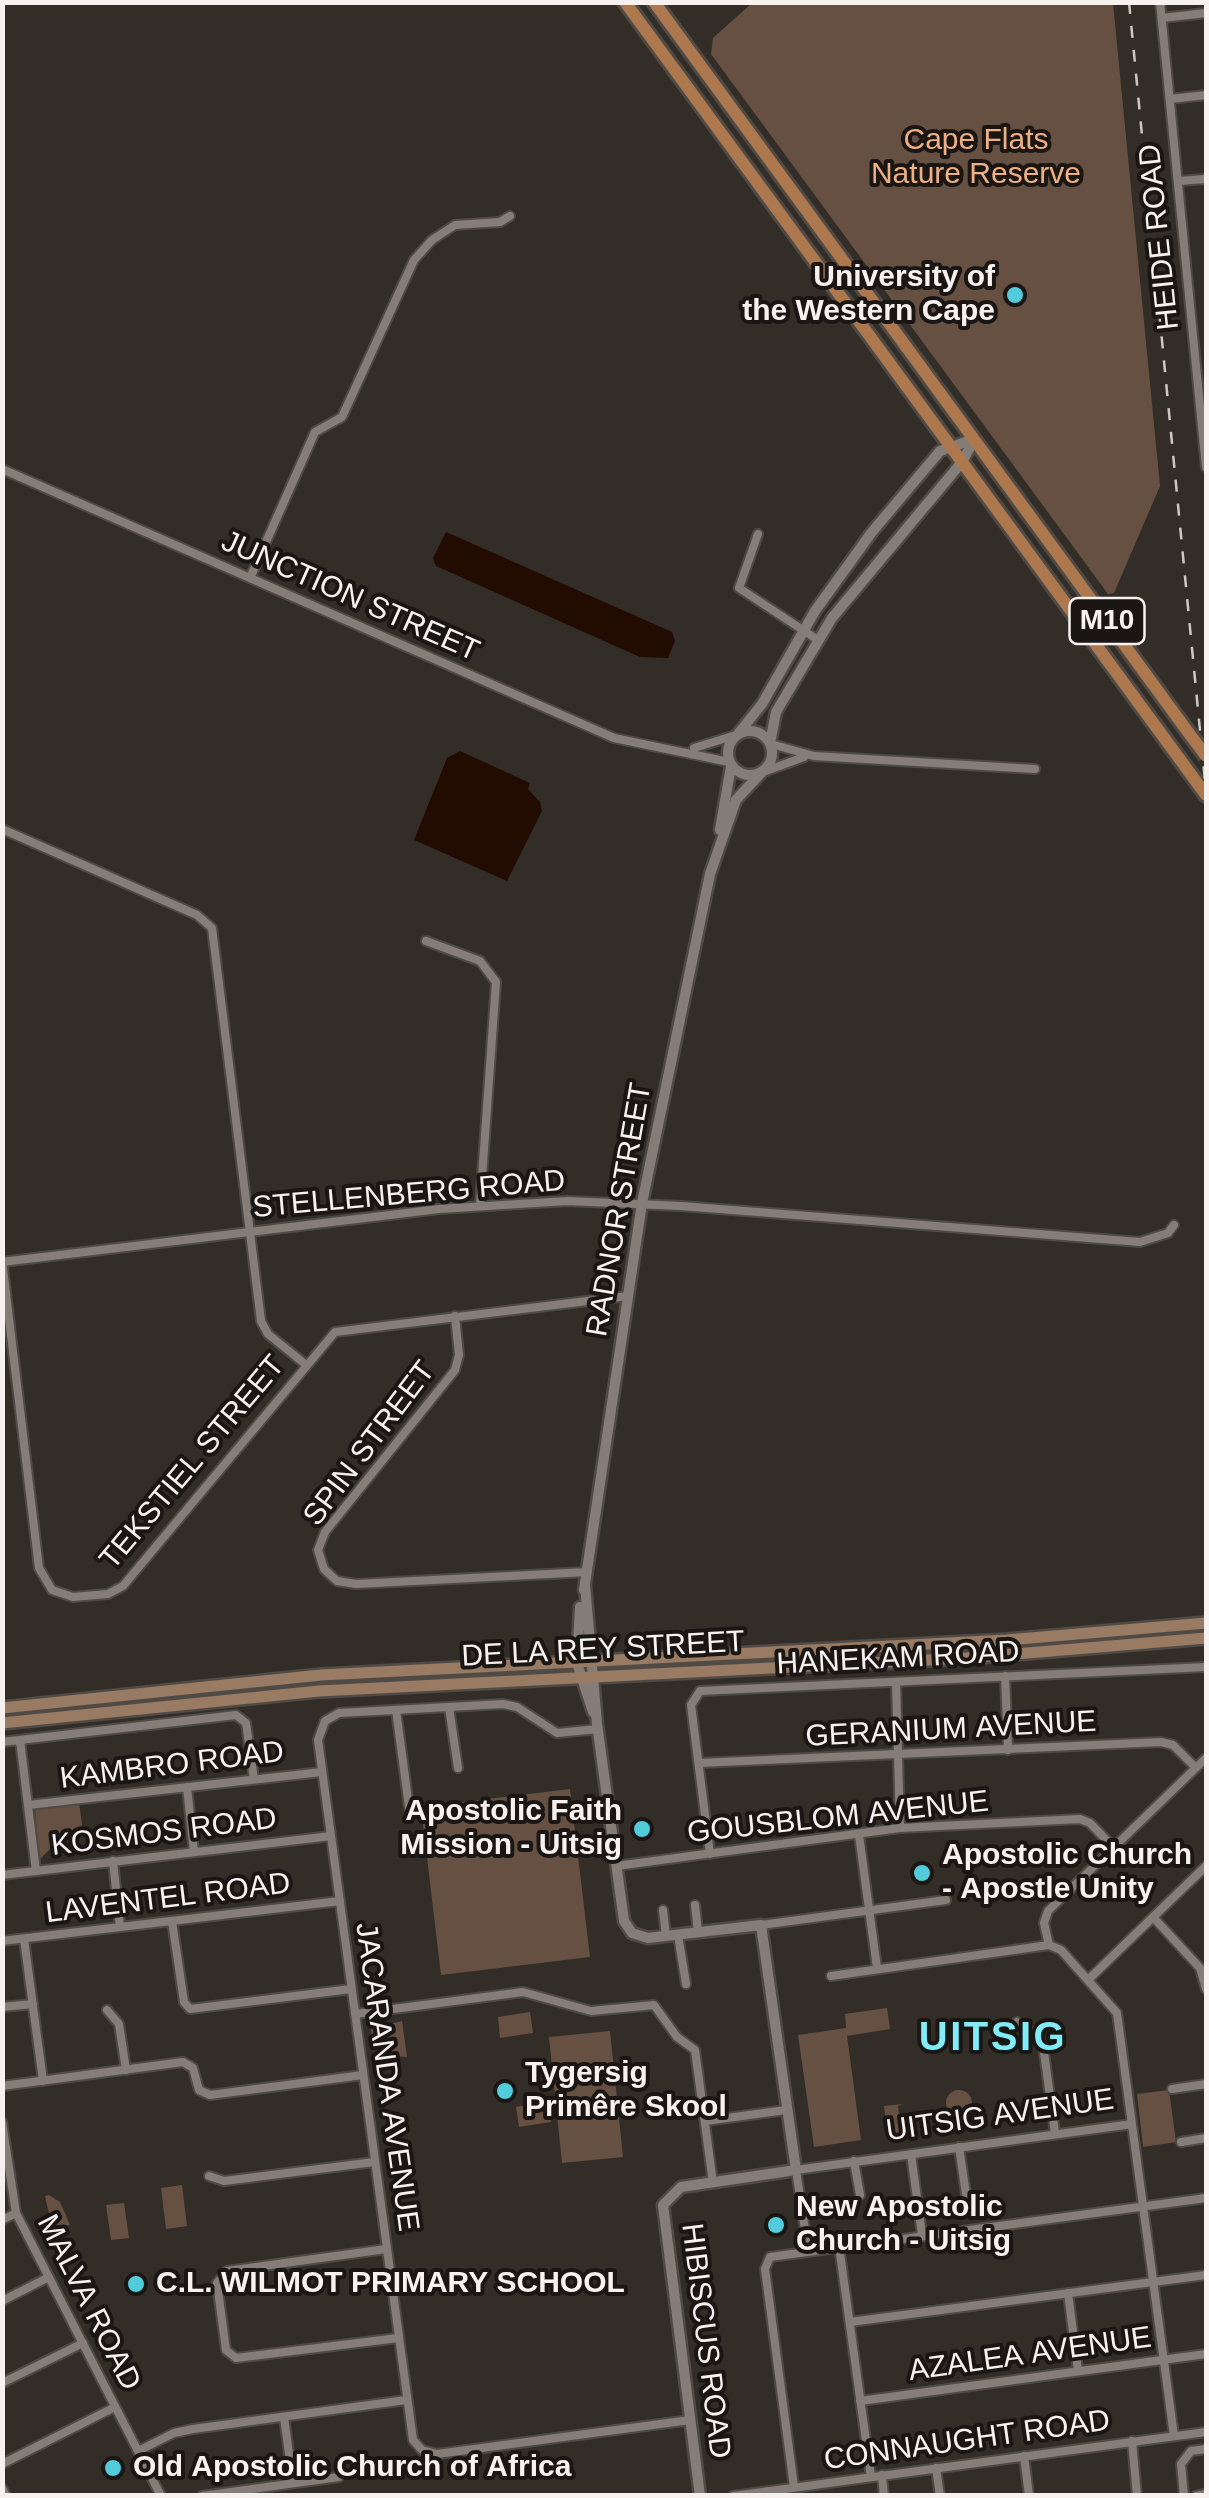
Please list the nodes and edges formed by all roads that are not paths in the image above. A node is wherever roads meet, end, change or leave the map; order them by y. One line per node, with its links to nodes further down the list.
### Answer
1 (626, 2): 13 (main road, M10)
2 (654, 2): 12 (main road, M10)
3 (1160, 2): 5 (street, HEIDE ROAD)
4 (1206, 13): 5 (street)
5 (1162, 18): 7 (street, HEIDE ROAD)
6 (1206, 96): 7 (street)
7 (1170, 99): 9 (street, HEIDE ROAD)
8 (1206, 178): 9 (street)
9 (1178, 182): 11 (street, HEIDE ROAD)
10 (510, 216): 20 (street)
11 (1201, 374): 14 (street, HEIDE ROAD)
12 (974, 440): 13 (street); 15 (street); 27 (main road, M10, bridge)
13 (950, 446): 15 (main road, M10); 17 (street)
14 (1206, 460)
15 (962, 462): 19 (street); 31 (main road, M10)
16 (2, 469): 20 (street, JUNCTION STREET)
17 (872, 532): 19 (street); 21 (street)
18 (758, 534): 21 (street)
19 (890, 547): 22 (street)
20 (250, 578): 25 (street, JUNCTION STREET)
21 (803, 630): 22 (street); 23 (street)
22 (818, 640): 24 (street)
23 (737, 734): 24 (street); 25 (street, JUNCTION STREET); 28 (street)
24 (770, 744): 26 (street); 30 (street)
25 (684, 750): 28 (street, JUNCTION STREET)
26 (814, 756): 29 (street); 30 (street)
27 (1206, 756)
28 (730, 764): 30 (street); 33 (street, RADNOR STREET)
29 (1035, 769)
30 (762, 772): 33 (street, RADNOR STREET)
31 (1206, 795)
32 (2, 829): 38 (street)
33 (718, 846): 35 (street, RADNOR STREET)
34 (426, 941): 36 (street)
35 (642, 1203): 36 (street, STELLENBERG ROAD); 37 (street, STELLENBERG ROAD); 40 (street, RADNOR STREET)
36 (480, 1205): 38 (street, STELLENBERG ROAD)
37 (1174, 1225)
38 (250, 1232): 39 (street, STELLENBERG ROAD); 42 (street)
39 (3, 1261): 42 (street, TEKSTIEL STREET)
40 (628, 1296): 41 (street, TEKSTIEL STREET); 43 (street, RADNOR STREET)
41 (455, 1316): 42 (street, TEKSTIEL STREET); 43 (street, SPIN STREET)
42 (304, 1364)
43 (586, 1578): 46 (street, RADNOR STREET); 47 (street, RADNOR STREET)
44 (1206, 1624): 46 (main road, DE LA REY STREET)
45 (1206, 1638): 50 (main road, DE LA REY STREET)
46 (592, 1662): 47 (main road, DE LA REY STREET); 50 (street, RADNOR STREET)
47 (577, 1663): 49 (street, RADNOR STREET); 54 (main road, DE LA REY STREET)
48 (1206, 1666): 51 (street, HANEKAM ROAD)
49 (580, 1676): 50 (main road, DE LA REY STREET); 56 (main road, DE LA REY STREET); 57 (street)
50 (594, 1676): 57 (street)
51 (1005, 1676): 52 (street, HANEKAM ROAD); 60 (street)
52 (896, 1682): 61 (street); 63 (street, HANEKAM ROAD)
53 (449, 1707): 55 (street, JACARANDA AVENUE); 57 (street, JACARANDA AVENUE); 64 (street)
54 (2, 1708)
55 (396, 1710): 66 (street, JACARANDA AVENUE); 70 (street)
56 (2, 1724)
57 (597, 1726): 78 (street)
58 (20, 1740): 59 (street); 67 (street); 69 (street)
59 (2, 1742)
60 (1008, 1750): 61 (street, GERANIUM AVENUE); 65 (street, GERANIUM AVENUE)
61 (898, 1756): 63 (street, GERANIUM AVENUE); 71 (street)
62 (1206, 1758): 65 (street)
63 (699, 1763): 76 (street, HANEKAM ROAD)
64 (458, 1768)
65 (1196, 1768): 74 (street)
66 (322, 1772): 67 (street, KAMBRO ROAD); 73 (street, JACARANDA AVENUE)
67 (254, 1780): 68 (street, KAMBRO ROAD)
68 (187, 1787): 69 (street, KAMBRO ROAD); 75 (street)
69 (28, 1805): 80 (street)
70 (409, 1808)
71 (900, 1828): 72 (street, GOUSBLOM AVENUE); 74 (street, GOUSBLOM AVENUE)
72 (859, 1834): 76 (street, GOUSBLOM AVENUE); 86 (street)
73 (331, 1836): 75 (street, KOSMOS ROAD); 83 (street, JACARANDA AVENUE)
74 (1114, 1847): 96 (street)
75 (194, 1852): 77 (street, KOSMOS ROAD)
76 (710, 1854): 78 (street, GOUSBLOM AVENUE)
77 (113, 1862): 80 (street, KOSMOS ROAD); 90 (street)
78 (616, 1866): 93 (street)
79 (1206, 1866): 87 (street)
80 (36, 1871): 81 (street, KOSMOS ROAD)
81 (2, 1874)
82 (946, 1900): 86 (street)
83 (340, 1901): 88 (street, LAVENTEL ROAD); 101 (street, JACARANDA AVENUE)
84 (694, 1906): 91 (street)
85 (663, 1910): 93 (street)
86 (869, 1911): 89 (street); 97 (street)
87 (1153, 1917): 99 (street); 102 (street)
88 (172, 1921): 90 (street, LAVENTEL ROAD); 101 (street)
89 (761, 1925): 91 (street); 114 (street)
90 (120, 1927): 94 (street, LAVENTEL ROAD)
91 (698, 1932): 92 (street)
92 (678, 1934): 93 (street); 100 (street)
93 (666, 1936)
94 (24, 1939): 95 (street, LAVENTEL ROAD); 103 (street)
95 (2, 1941)
96 (1049, 1944): 97 (street); 99 (street, UITSIG AVENUE)
97 (877, 1968): 98 (street)
98 (831, 1976)
99 (1088, 1979): 117 (street, UITSIG AVENUE)
100 (686, 1984)
101 (351, 1988): 106 (street, JACARANDA AVENUE)
102 (1206, 1989)
103 (32, 2004): 104 (street); 110 (street)
104 (2, 2007)
105 (108, 2010): 108 (street)
106 (355, 2014): 109 (street, JACARANDA AVENUE); 115 (street)
107 (1016, 2022): 118 (street)
108 (126, 2070): 109 (street); 110 (street)
109 (363, 2075): 125 (street, JACARANDA AVENUE)
110 (43, 2081): 112 (street)
111 (1206, 2084): 113 (street)
112 (2, 2086)
113 (1172, 2089)
114 (786, 2110): 115 (street); 126 (street)
115 (705, 2121): 128 (street)
116 (2, 2122): 124 (street, MALVA ROAD)
117 (1132, 2124): 118 (street, UITSIG AVENUE); 133 (street)
118 (1056, 2133): 121 (street, UITSIG AVENUE)
119 (1206, 2138): 120 (street)
120 (1181, 2142)
121 (959, 2147): 122 (street, UITSIG AVENUE); 130 (street)
122 (910, 2154): 123 (street, UITSIG AVENUE); 136 (street)
123 (854, 2160): 126 (street, UITSIG AVENUE); 131 (street)
124 (5, 2161): 134 (street, MALVA ROAD)
125 (374, 2162): 127 (street); 138 (street, JACARANDA AVENUE)
126 (796, 2170): 128 (street, UITSIG AVENUE); 139 (street)
127 (209, 2176)
128 (713, 2183): 129 (street, UITSIG AVENUE)
129 (670, 2194): 156 (street, HIBISCUS ROAD)
130 (966, 2194)
131 (860, 2195)
132 (1206, 2198): 133 (street)
133 (1144, 2206): 136 (street); 142 (street)
134 (16, 2213): 135 (street); 141 (street, MALVA ROAD)
135 (2, 2220)
136 (922, 2235): 137 (street)
137 (839, 2246): 139 (street); 145 (street)
138 (386, 2249): 146 (street, JACARANDA AVENUE); 146 (street)
139 (808, 2250): 169 (street)
140 (1206, 2275): 142 (street)
141 (50, 2278): 144 (street); 147 (street, MALVA ROAD)
142 (1154, 2282): 143 (street); 149 (street)
143 (1068, 2293): 145 (street); 150 (street)
144 (2, 2300)
145 (850, 2322): 153 (street)
146 (398, 2338): 152 (street, JACARANDA AVENUE)
147 (83, 2343): 151 (street); 154 (street, MALVA ROAD)
148 (1206, 2354): 149 (street, AZALEA AVENUE)
149 (1164, 2360): 150 (street, AZALEA AVENUE); 158 (street)
150 (1078, 2370): 153 (street, AZALEA AVENUE)
151 (2, 2383)
152 (406, 2400): 155 (street); 156 (street, JACARANDA AVENUE)
153 (860, 2401): 167 (street)
154 (115, 2406): 161 (street, MALVA ROAD); 163 (street)
155 (284, 2417): 161 (street); 168 (street)
156 (690, 2420): 176 (street, HIBISCUS ROAD)
157 (1206, 2432): 158 (street, CONNAUGHT ROAD)
158 (1174, 2436): 159 (street, CONNAUGHT ROAD)
159 (1132, 2442): 162 (street, CONNAUGHT ROAD); 181 (street)
160 (1206, 2450): 182 (street)
161 (138, 2452): 174 (street, MALVA ROAD)
162 (1024, 2456): 164 (street, CONNAUGHT ROAD); 180 (street)
163 (2, 2464)
164 (936, 2468): 165 (street, CONNAUGHT ROAD); 179 (street)
165 (882, 2475): 167 (street, CONNAUGHT ROAD); 178 (street)
166 (339, 2477): 168 (street)
167 (870, 2477): 169 (street, CONNAUGHT ROAD)
168 (293, 2483): 172 (street)
169 (794, 2487): 177 (street, CONNAUGHT ROAD)
170 (2, 2488): 173 (street)
171 (1206, 2494): 183 (street)
172 (210, 2495): 175 (street)
173 (6, 2496)
174 (161, 2496)
175 (202, 2496)
176 (700, 2496)
177 (732, 2496)
178 (884, 2496)
179 (940, 2496)
180 (1029, 2496)
181 (1137, 2496)
182 (1184, 2496)
183 (1196, 2496)

